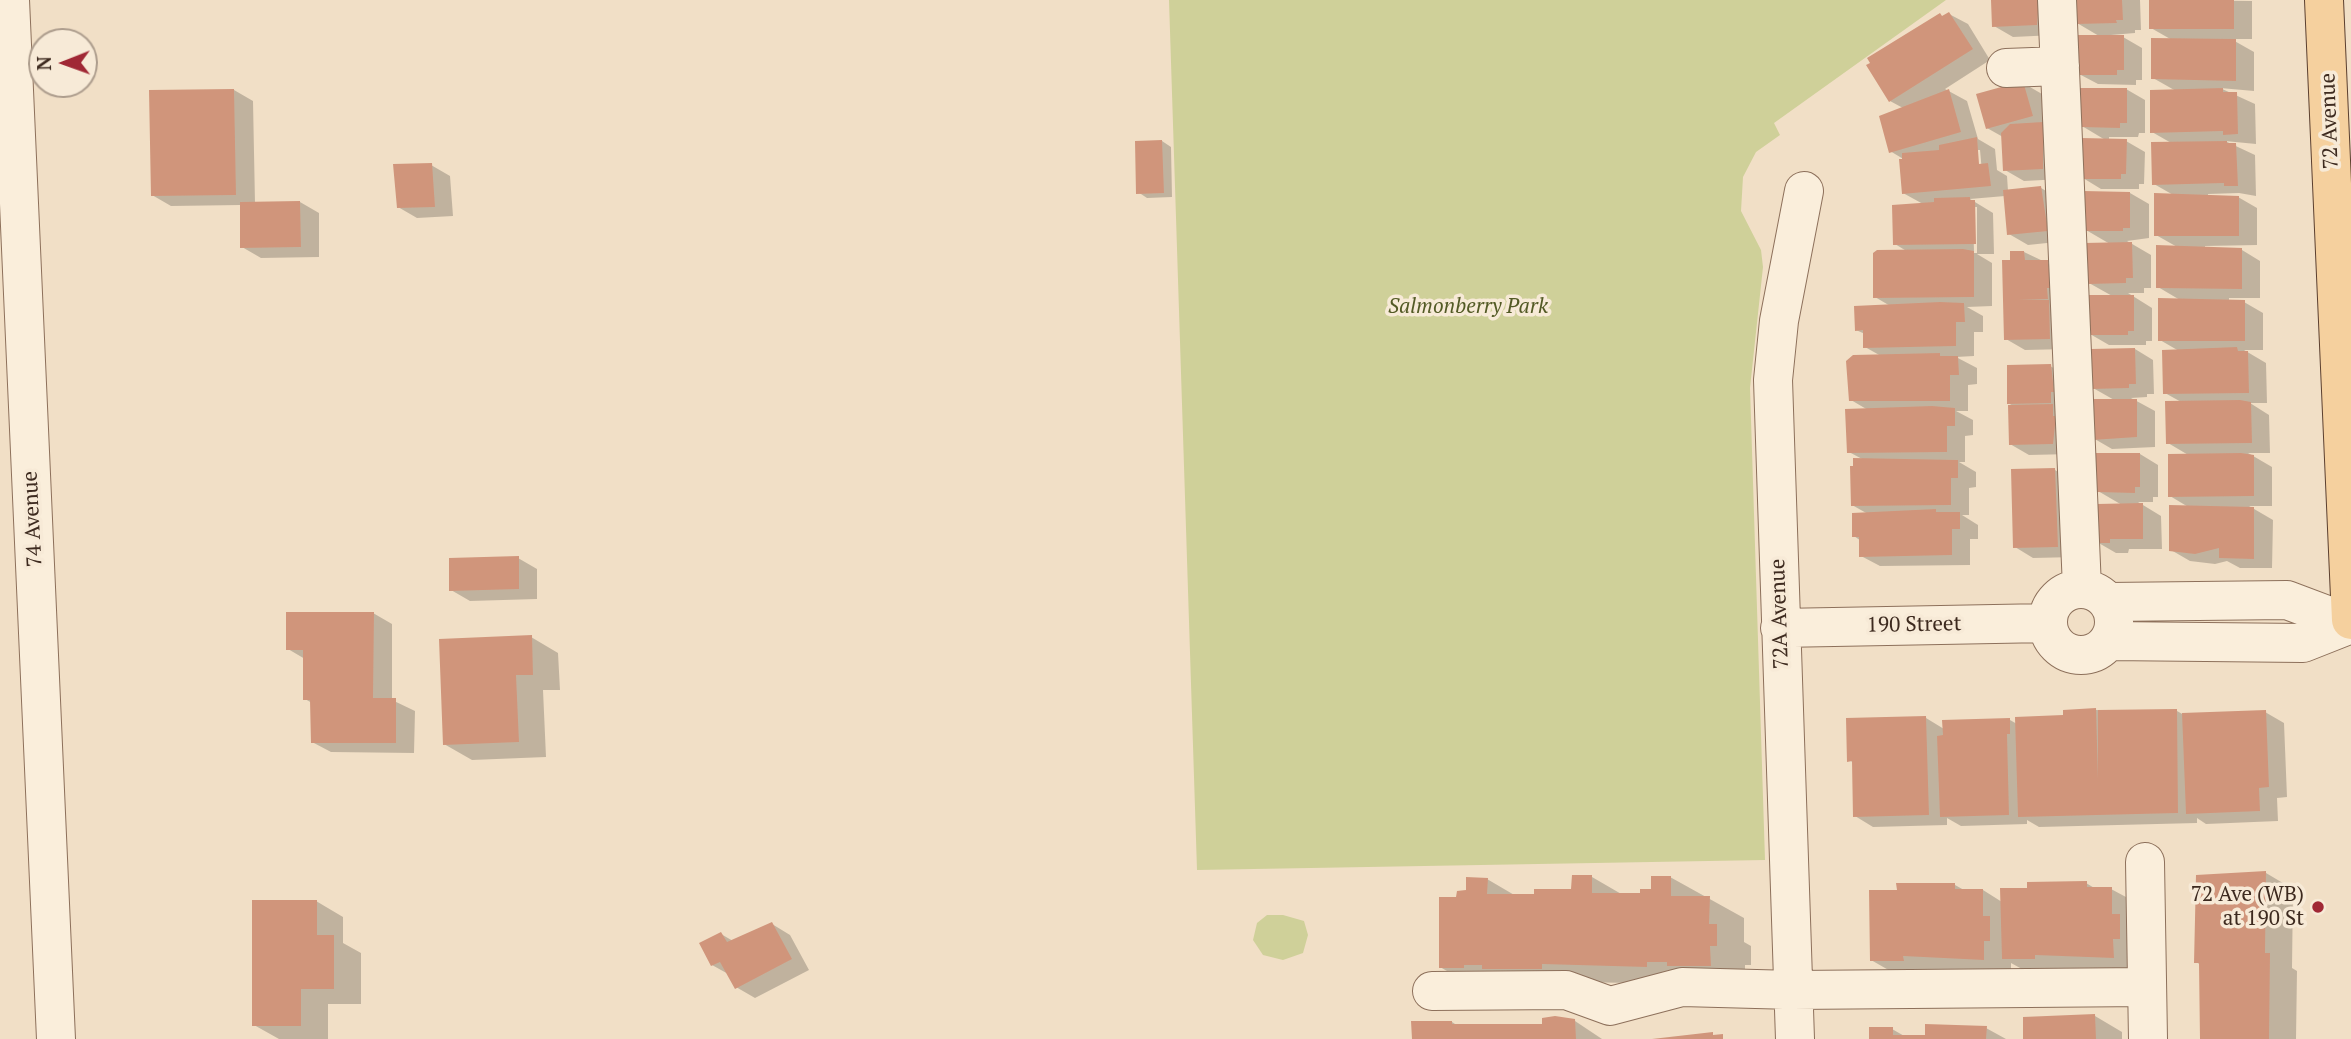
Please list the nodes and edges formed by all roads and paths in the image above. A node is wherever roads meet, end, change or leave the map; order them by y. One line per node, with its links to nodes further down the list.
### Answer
1 (10, 0): 17 (street, 74 Avenue)
2 (2057, 0): 4 (street)
3 (2324, 0): 8 (main road, 72 Avenue)
4 (2060, 66): 5 (street); 7 (street)
5 (2006, 68)
6 (1804, 191): 10 (street, 72A Avenue)
7 (2095, 595): 9 (street); 11 (street); 11 (street)
8 (2351, 620)
9 (2048, 623): 10 (street, 190 Street); 11 (street)
10 (1780, 628): 14 (street, 72A Avenue)
11 (2109, 641)
12 (2145, 862): 13 (street)
13 (2146, 987): 14 (street); 19 (street)
14 (1793, 990): 16 (street); 18 (street, 72A Avenue)
15 (1432, 991): 16 (street)
16 (1610, 1023)
17 (56, 1039)
18 (1795, 1039)
19 (2148, 1039)

